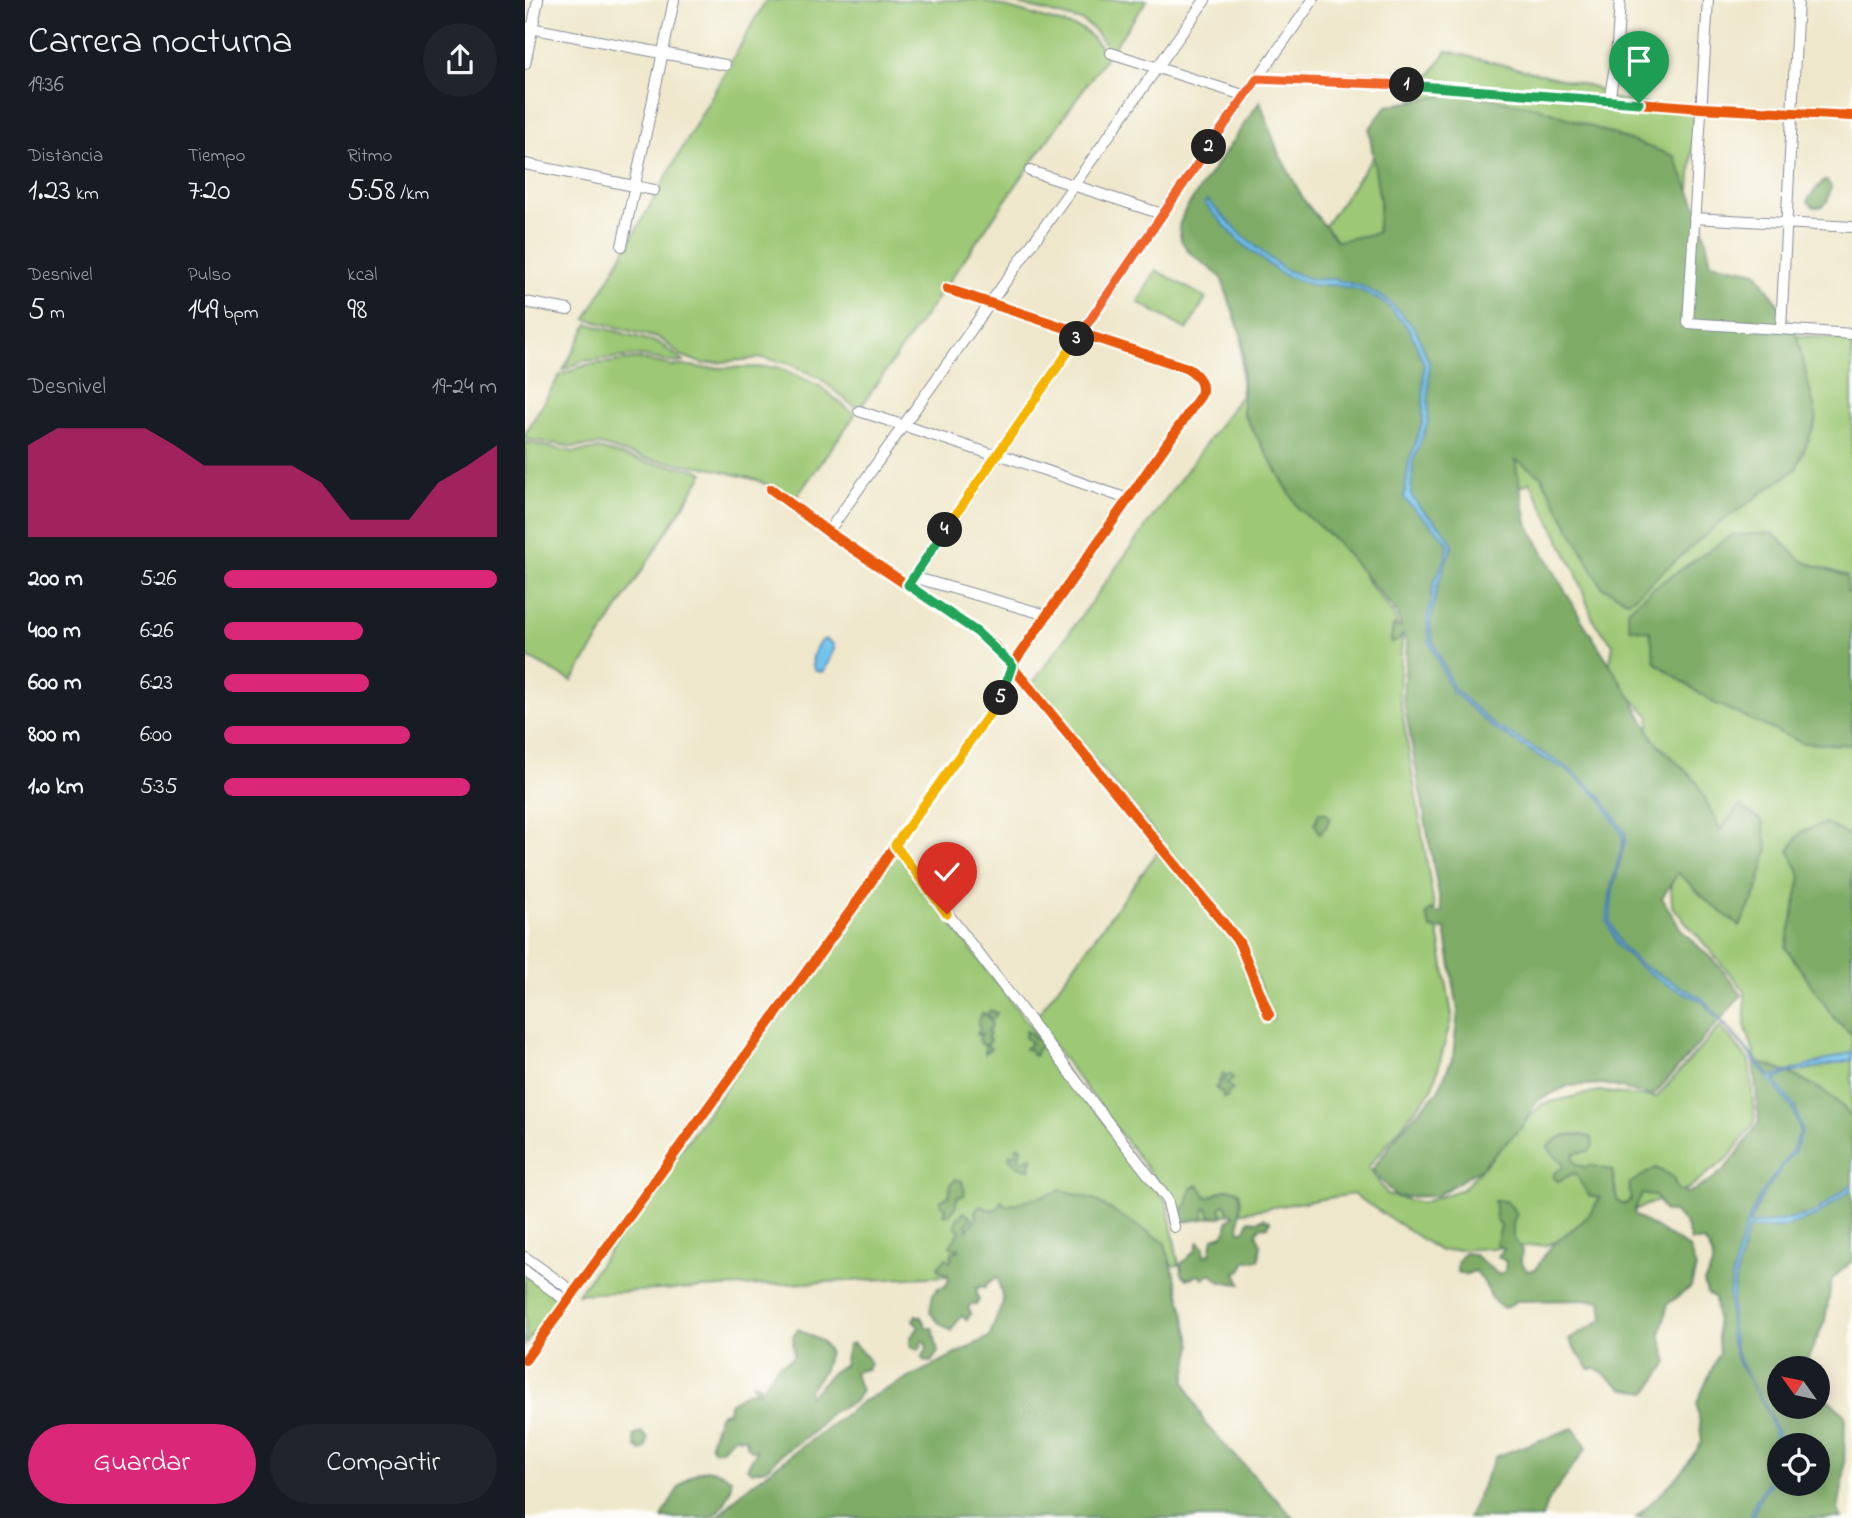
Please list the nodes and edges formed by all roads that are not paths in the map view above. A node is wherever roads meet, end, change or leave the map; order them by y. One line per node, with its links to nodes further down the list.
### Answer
1 (538, 0): 8 (street)
2 (674, 0): 9 (street)
3 (1205, 0): 13 (street)
4 (1313, 0): 14 (street)
5 (1620, 0): 16 (street)
6 (1708, 0): 17 (street)
7 (1798, 0): 18 (street)
8 (529, 27): 9 (street); 11 (street)
9 (663, 53): 12 (street); 23 (street)
10 (1111, 53): 13 (street)
11 (525, 64)
12 (725, 65)
13 (1157, 68): 15 (street); 22 (street)
14 (1257, 79): 15 (street); 16 (street)
15 (1246, 96): 25 (street)
16 (1609, 101): 17 (street)
17 (1701, 108): 18 (street); 26 (street)
18 (1793, 113): 19 (street); 27 (street)
19 (1852, 116)
20 (525, 164): 23 (street)
21 (1030, 171): 22 (street)
22 (1074, 185): 25 (street); 32 (street)
23 (635, 186): 24 (street); 29 (street)
24 (655, 190)
25 (1162, 214): 35 (street)
26 (1694, 218): 27 (street); 34 (street)
27 (1787, 223): 28 (street); 34 (street)
28 (1852, 226)
29 (622, 246)
30 (947, 289): 32 (street)
31 (525, 302): 33 (street)
32 (990, 303): 35 (street); 38 (street)
33 (568, 310)
34 (1781, 329): 36 (street)
35 (1081, 333): 39 (street); 41 (street)
36 (1852, 334)
37 (859, 411): 38 (street)
38 (904, 425): 39 (street); 42 (street)
39 (997, 455): 41 (street); 43 (street)
40 (771, 489): 42 (street)
41 (1129, 499): 44 (street)
42 (828, 532): 43 (street)
43 (911, 581): 44 (street); 45 (street)
44 (1047, 615): 45 (street)
45 (1012, 665): 46 (street); 47 (street)
46 (895, 845): 48 (street); 51 (street)
47 (1269, 1015)
48 (1174, 1227)
49 (525, 1257): 51 (street)
50 (525, 1271): 51 (street)
51 (571, 1297): 52 (street)
52 (525, 1360)

